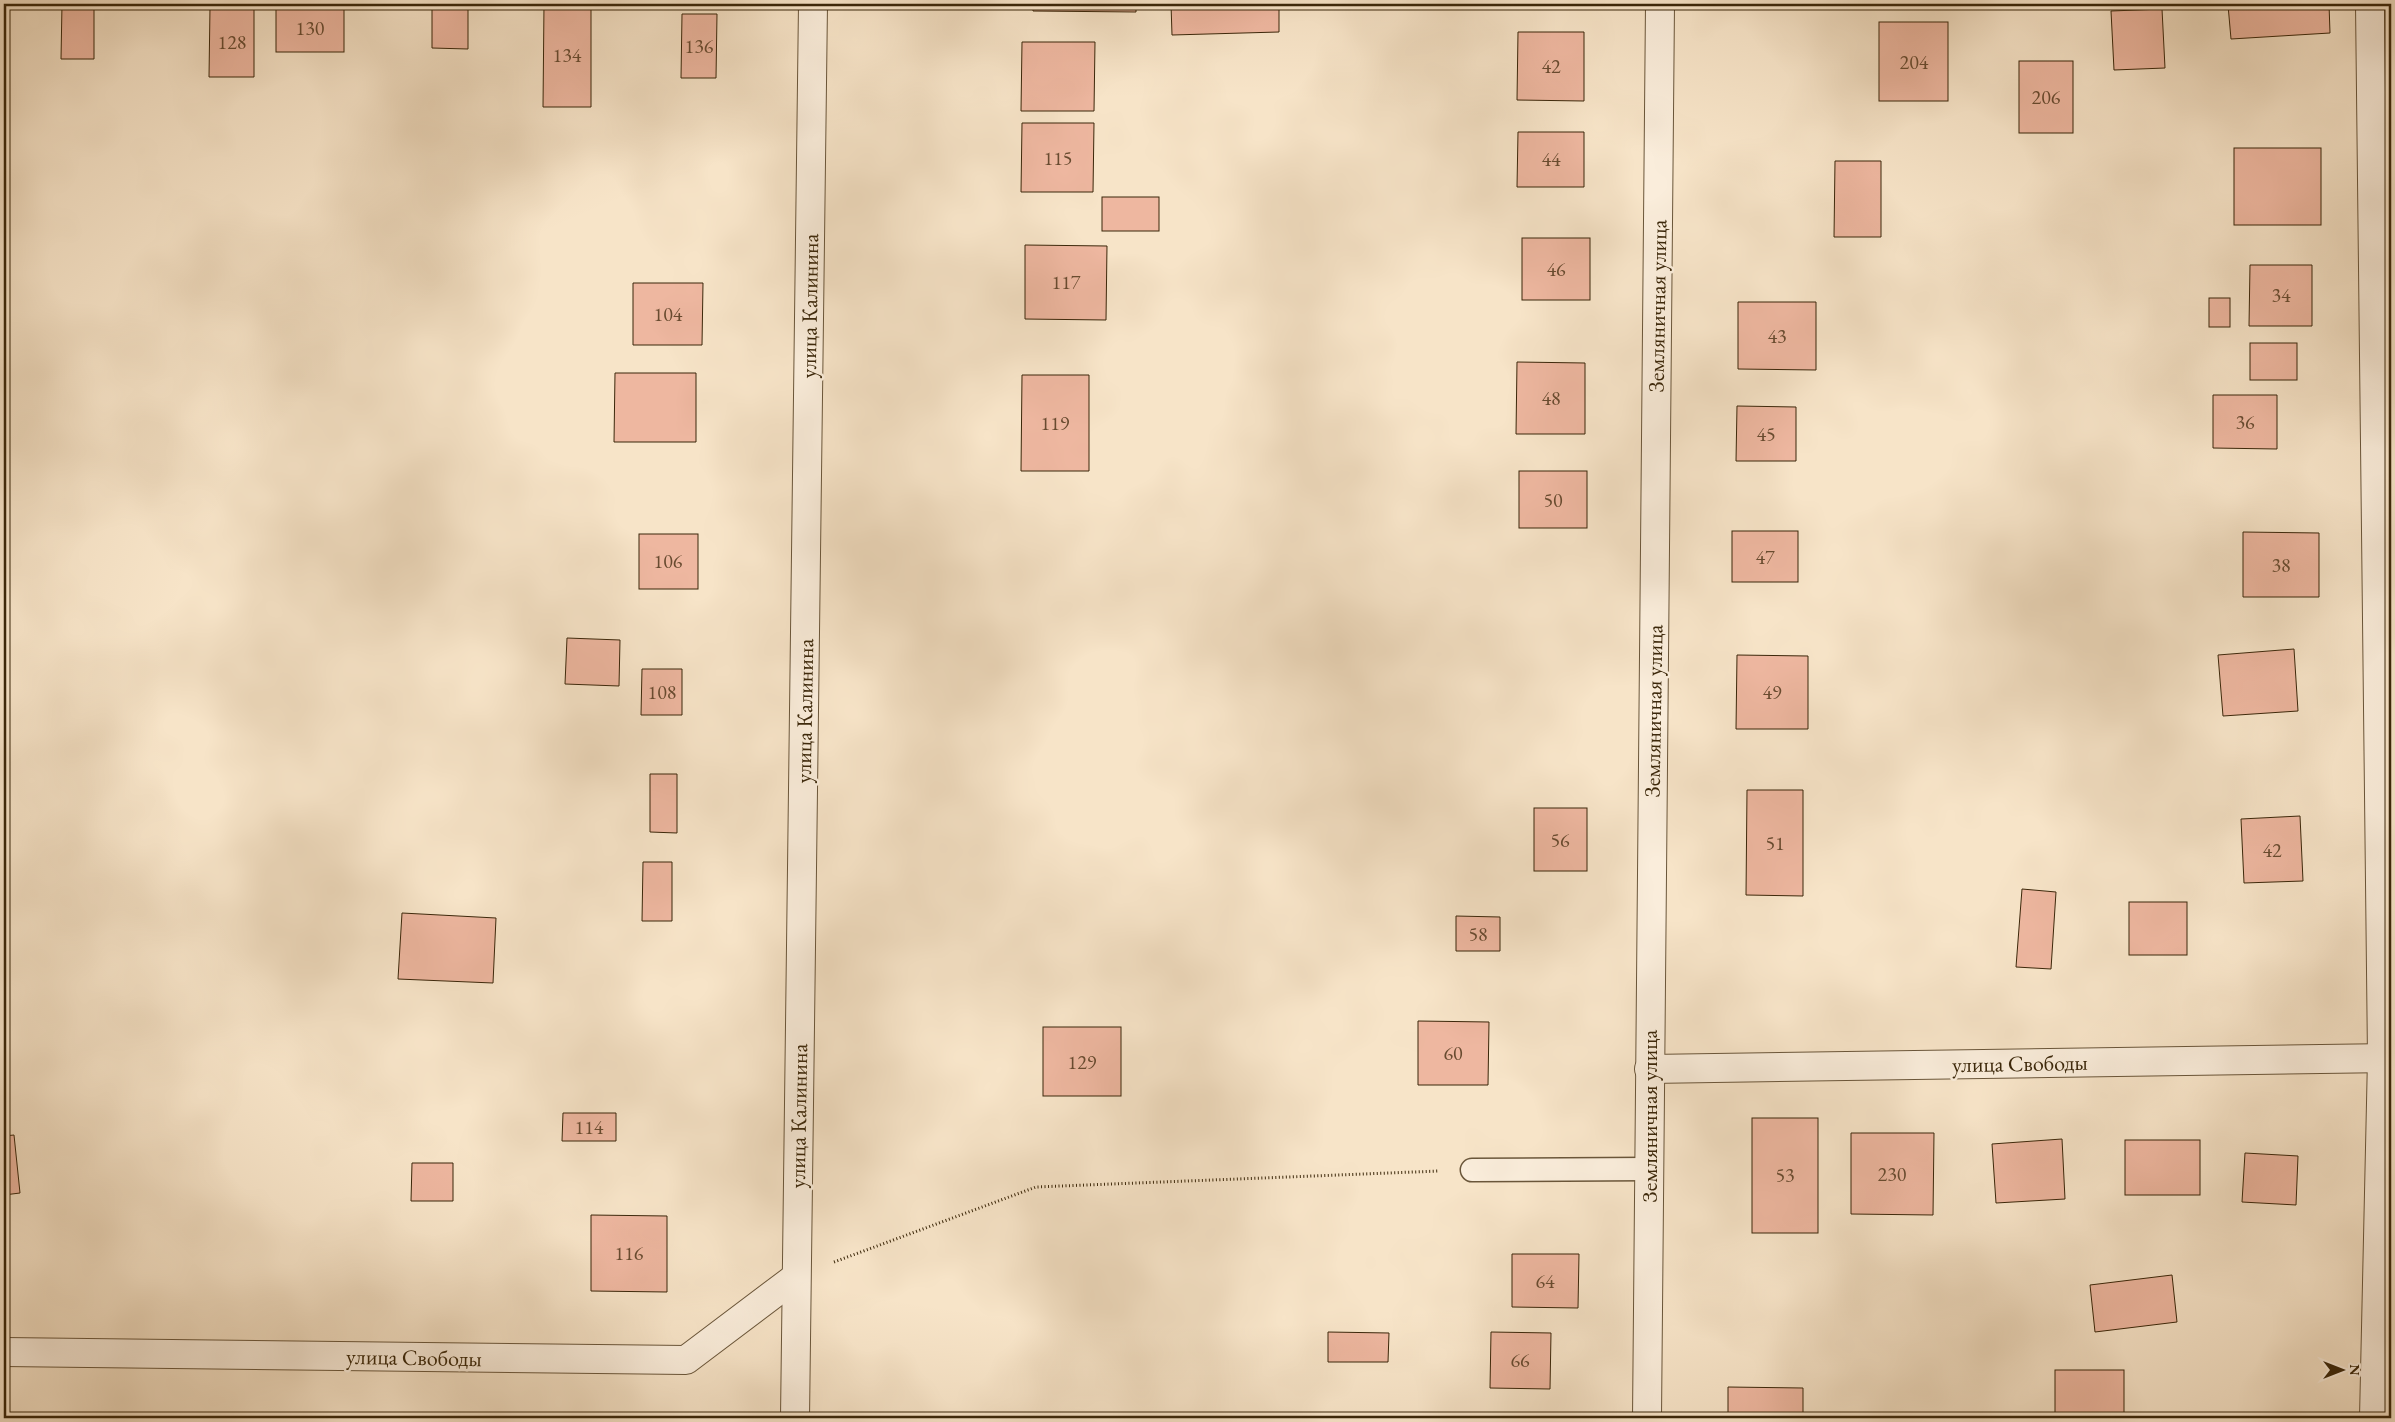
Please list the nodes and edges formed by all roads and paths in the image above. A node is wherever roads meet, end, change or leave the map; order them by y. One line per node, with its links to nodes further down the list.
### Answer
1 (813, 4): 8 (street, улица Калинина)
2 (1660, 4): 5 (street, Земляничная улица)
3 (2370, 4): 4 (street)
4 (2387, 1058): 5 (street, улица Свободы); 12 (street)
5 (1649, 1069): 6 (street, Земляничная улица)
6 (1648, 1169): 7 (lane); 11 (street, Земляничная улица)
7 (1472, 1170): 8 (path)
8 (796, 1277): 9 (street, улица Свободы); 10 (street, улица Калинина)
9 (4, 1352)
10 (795, 1418)
11 (1647, 1418)
12 (2374, 1418)

